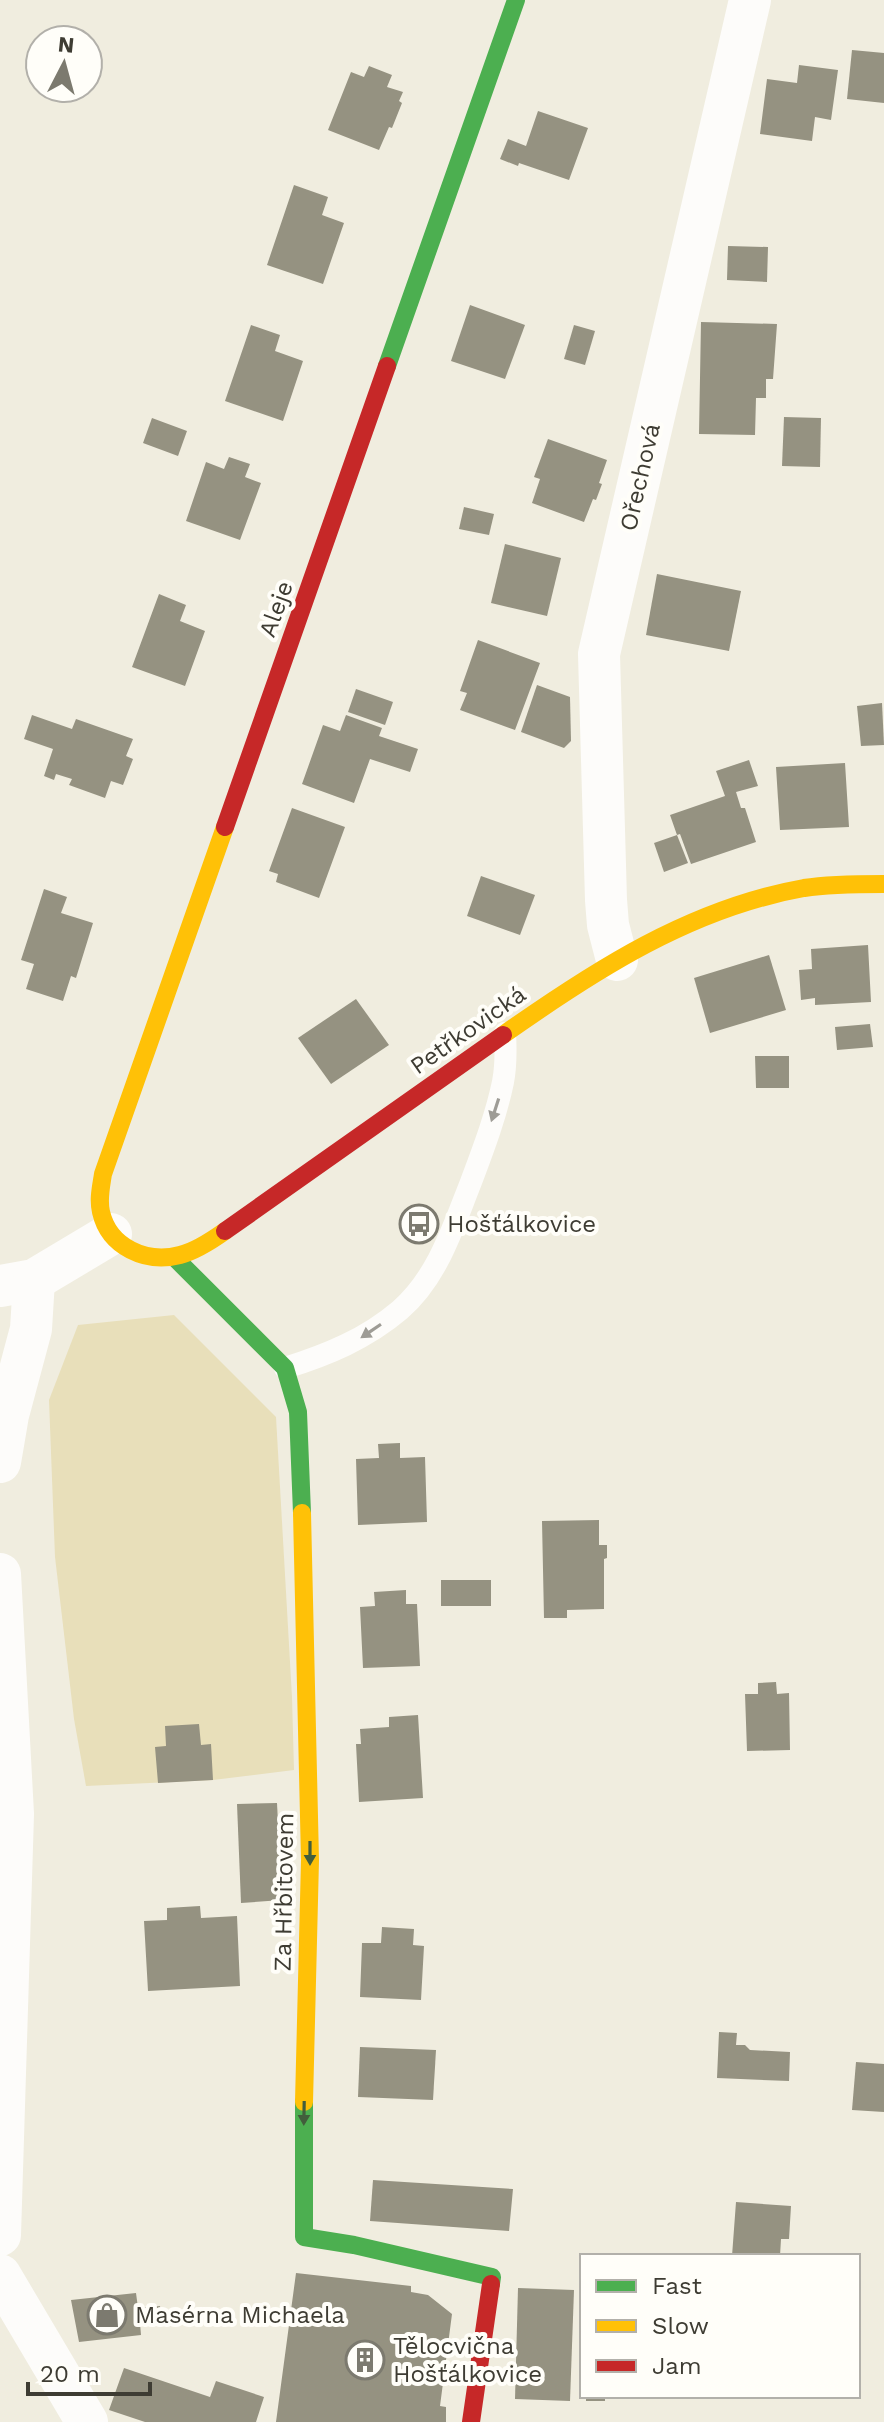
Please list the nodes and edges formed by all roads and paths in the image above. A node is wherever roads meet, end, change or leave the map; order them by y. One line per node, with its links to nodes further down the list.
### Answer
1 (516, 0): 6 (street, Aleje)
2 (750, 0): 4 (street, Ořechová)
3 (884, 884): 4 (street, Petřkovická)
4 (617, 960): 5 (street, Petřkovická)
5 (505, 1033): 7 (street, Petřkovická); 9 (lane, one-way to 9)
6 (111, 1234): 7 (street); 8 (street)
7 (174, 1257): 9 (street, Za Hřbitovem)
8 (17, 1283): 10 (street)
9 (285, 1368): 15 (street, Za Hřbitovem, one-way to 15)
10 (0, 1462)
11 (0, 1574): 12 (street)
12 (0, 2235)
13 (0, 2275): 14 (street)
14 (87, 2422)
15 (471, 2422)

